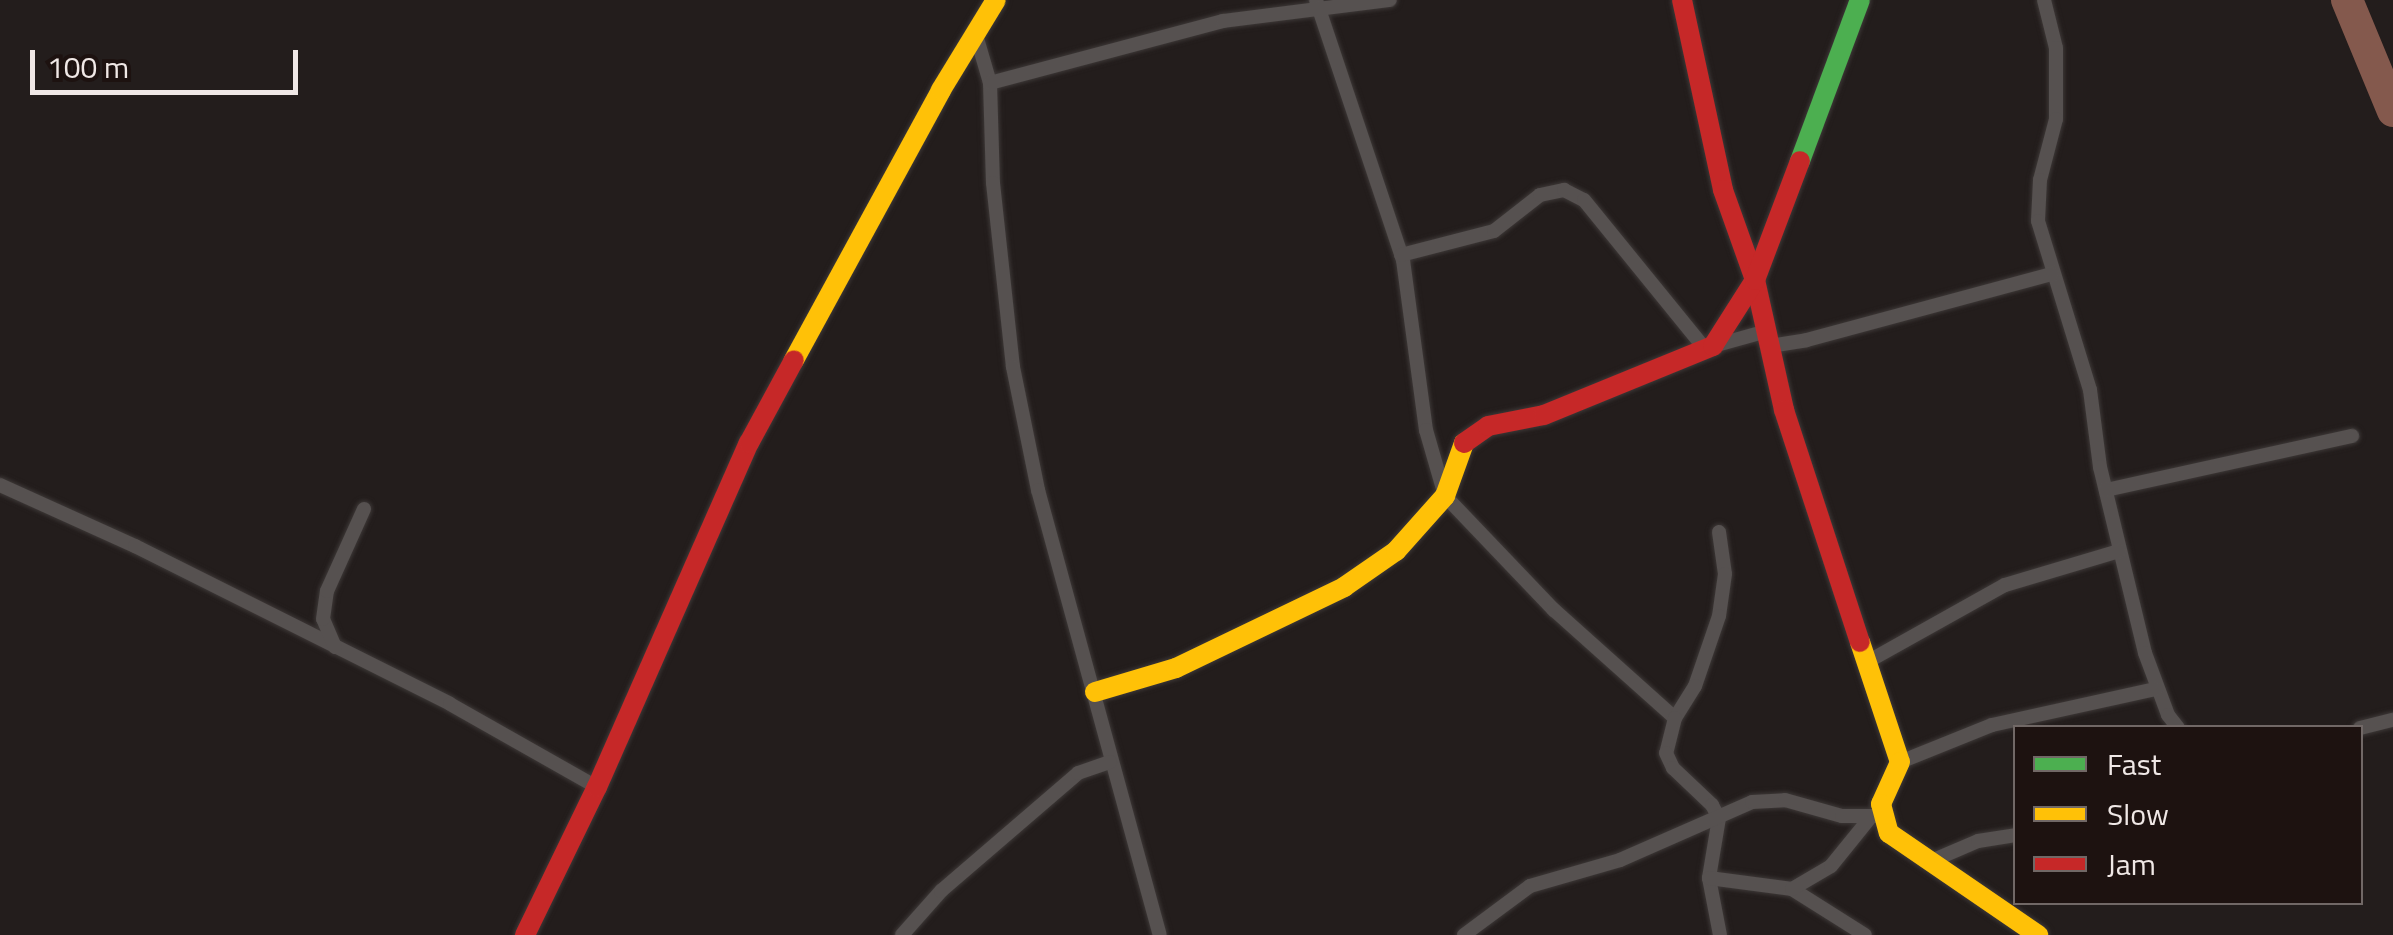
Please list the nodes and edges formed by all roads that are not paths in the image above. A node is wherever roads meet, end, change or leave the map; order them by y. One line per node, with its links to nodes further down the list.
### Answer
1 (1390, 0): 5 (street)
2 (1682, 0): 11 (street)
3 (1860, 0): 11 (street)
4 (2044, 0): 10 (street)
5 (1318, 4): 8 (street); 9 (street)
6 (990, 5): 7 (street)
7 (976, 35): 8 (street); 31 (street)
8 (990, 82): 24 (street)
9 (1401, 255): 13 (street); 17 (street)
10 (2052, 274): 12 (street); 16 (street)
11 (1755, 280): 12 (street); 13 (street)
12 (1769, 339): 13 (street); 22 (street)
13 (1709, 347): 17 (street)
14 (2352, 436): 16 (street)
15 (0, 485): 21 (street)
16 (2106, 490): 20 (street)
17 (1445, 496): 24 (street); 25 (street)
18 (364, 509): 21 (street)
19 (1719, 532): 25 (street)
20 (2120, 551): 22 (street); 23 (street)
21 (335, 647): 31 (street)
22 (1867, 662): 30 (street)
23 (2156, 689): 27 (street); 30 (street)
24 (1095, 692): 29 (street)
25 (1674, 718): 33 (street)
26 (2393, 720): 28 (street)
27 (2176, 725)
28 (2363, 727)
29 (1110, 762): 39 (street); 40 (street)
30 (1900, 762): 32 (street)
31 (597, 787): 38 (street)
32 (1875, 817): 33 (street); 35 (street); 37 (street)
33 (1719, 818): 36 (street); 41 (street)
34 (2013, 835): 35 (street)
35 (1928, 862): 44 (street)
36 (1709, 878): 37 (street); 42 (street)
37 (1792, 889): 43 (street)
38 (524, 935)
39 (902, 935)
40 (1160, 935)
41 (1464, 935)
42 (1720, 935)
43 (1865, 935)
44 (2038, 935)

